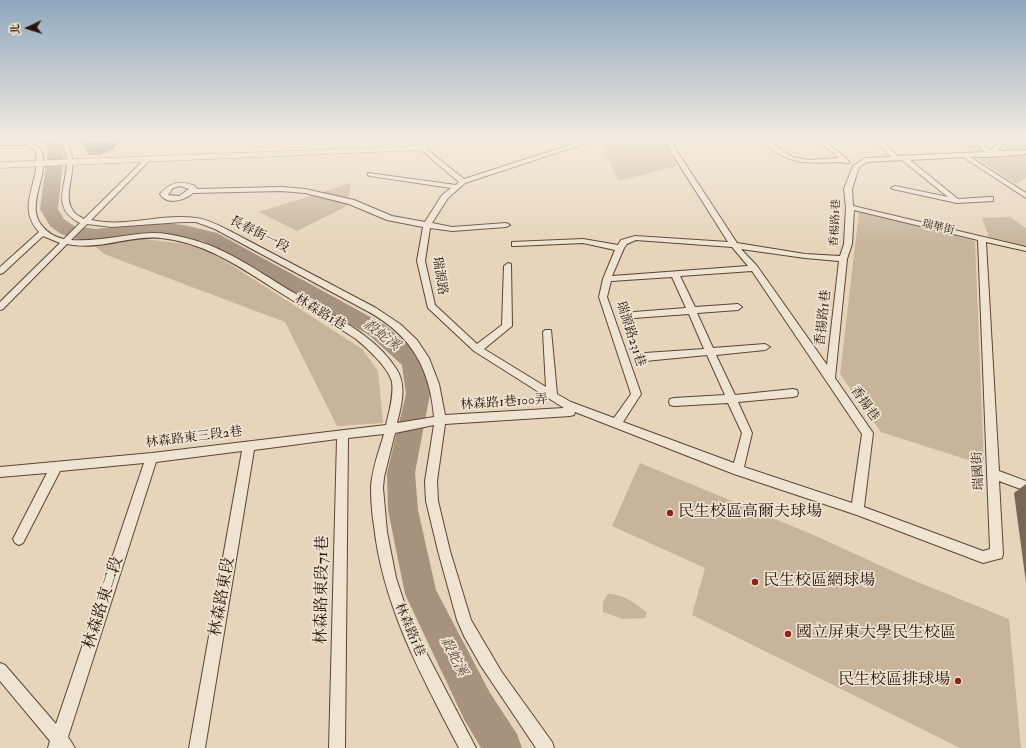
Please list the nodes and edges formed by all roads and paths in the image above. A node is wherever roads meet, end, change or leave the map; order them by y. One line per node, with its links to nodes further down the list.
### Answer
1 (38, 174): 21 (street)
2 (69, 174): 18 (street, 長春街一段)
3 (133, 174): 18 (street)
4 (370, 174): 11 (street)
5 (449, 174): 11 (street)
6 (491, 174): 11 (street, 瑞源路)
7 (688, 174): 25 (street, 香揚巷)
8 (853, 174): 17 (street, 香楊路1巷)
9 (923, 174): 16 (street)
10 (992, 174): 14 (street)
11 (460, 184): 19 (street, 瑞源路)
12 (894, 188): 16 (street)
13 (192, 191): 19 (street)
14 (1026, 196)
15 (990, 199): 16 (street)
16 (957, 201)
17 (850, 207): 22 (street, 瑞華街); 28 (street, 香楊路1巷)
18 (85, 223): 23 (street); 49 (street, 長春街一段)
19 (427, 225): 20 (street); 40 (street, 瑞源路)
20 (506, 225)
21 (43, 232): 23 (street, 林森路1巷); 31 (street)
22 (982, 238): 27 (street, 瑞華街); 58 (street, 瑞國街)
23 (66, 242): 34 (street); 51 (street, 林森路1巷)
24 (515, 244): 26 (street)
25 (734, 245): 26 (street); 28 (street, 香楊路1巷); 30 (street, 香揚巷)
26 (620, 248): 33 (street, 瑞源路231巷)
27 (1026, 249)
28 (843, 259): 43 (street, 香揚路1巷)
29 (508, 266): 40 (street)
30 (754, 268): 32 (street); 43 (street, 香揚巷)
31 (0, 271)
32 (675, 274): 33 (street); 36 (street)
33 (607, 279): 50 (street, 瑞源路231巷)
34 (0, 307)
35 (738, 307): 36 (street)
36 (692, 310): 37 (street); 41 (street)
37 (634, 315)
38 (548, 332): 45 (street)
39 (765, 347): 41 (street)
40 (478, 349): 45 (street, 瑞源路)
41 (711, 352): 42 (street); 46 (street)
42 (645, 357)
43 (830, 380): 60 (street, 香揚巷)
44 (793, 393): 46 (street)
45 (552, 396): 50 (street, 瑞源路)
46 (732, 399): 47 (street); 56 (street)
47 (674, 402)
48 (570, 412): 49 (street, 林森路1巷100弄)
49 (440, 420): 51 (street, 林森路1巷100弄); 67 (street)
50 (617, 423): 56 (street)
51 (391, 429): 52 (street, 林森路東三段2巷); 66 (street, 林森路1巷)
52 (343, 434): 53 (street, 林森路東三段2巷); 65 (street, 林森路東段71巷)
53 (249, 446): 54 (street, 林森路東三段2巷); 64 (street, 林森路東段)
54 (152, 458): 55 (street, 林森路東三段2巷); 63 (street, 林森路東二段)
55 (56, 467): 57 (street, 林森路東三段2巷); 61 (street)
56 (738, 470): 60 (street)
57 (0, 472)
58 (993, 474): 59 (street); 60 (street, 瑞國街)
59 (1026, 486)
60 (857, 510)
61 (19, 539)
62 (0, 670): 63 (street)
63 (61, 745)
64 (198, 748)
65 (337, 748)
66 (468, 748)
67 (546, 748)

